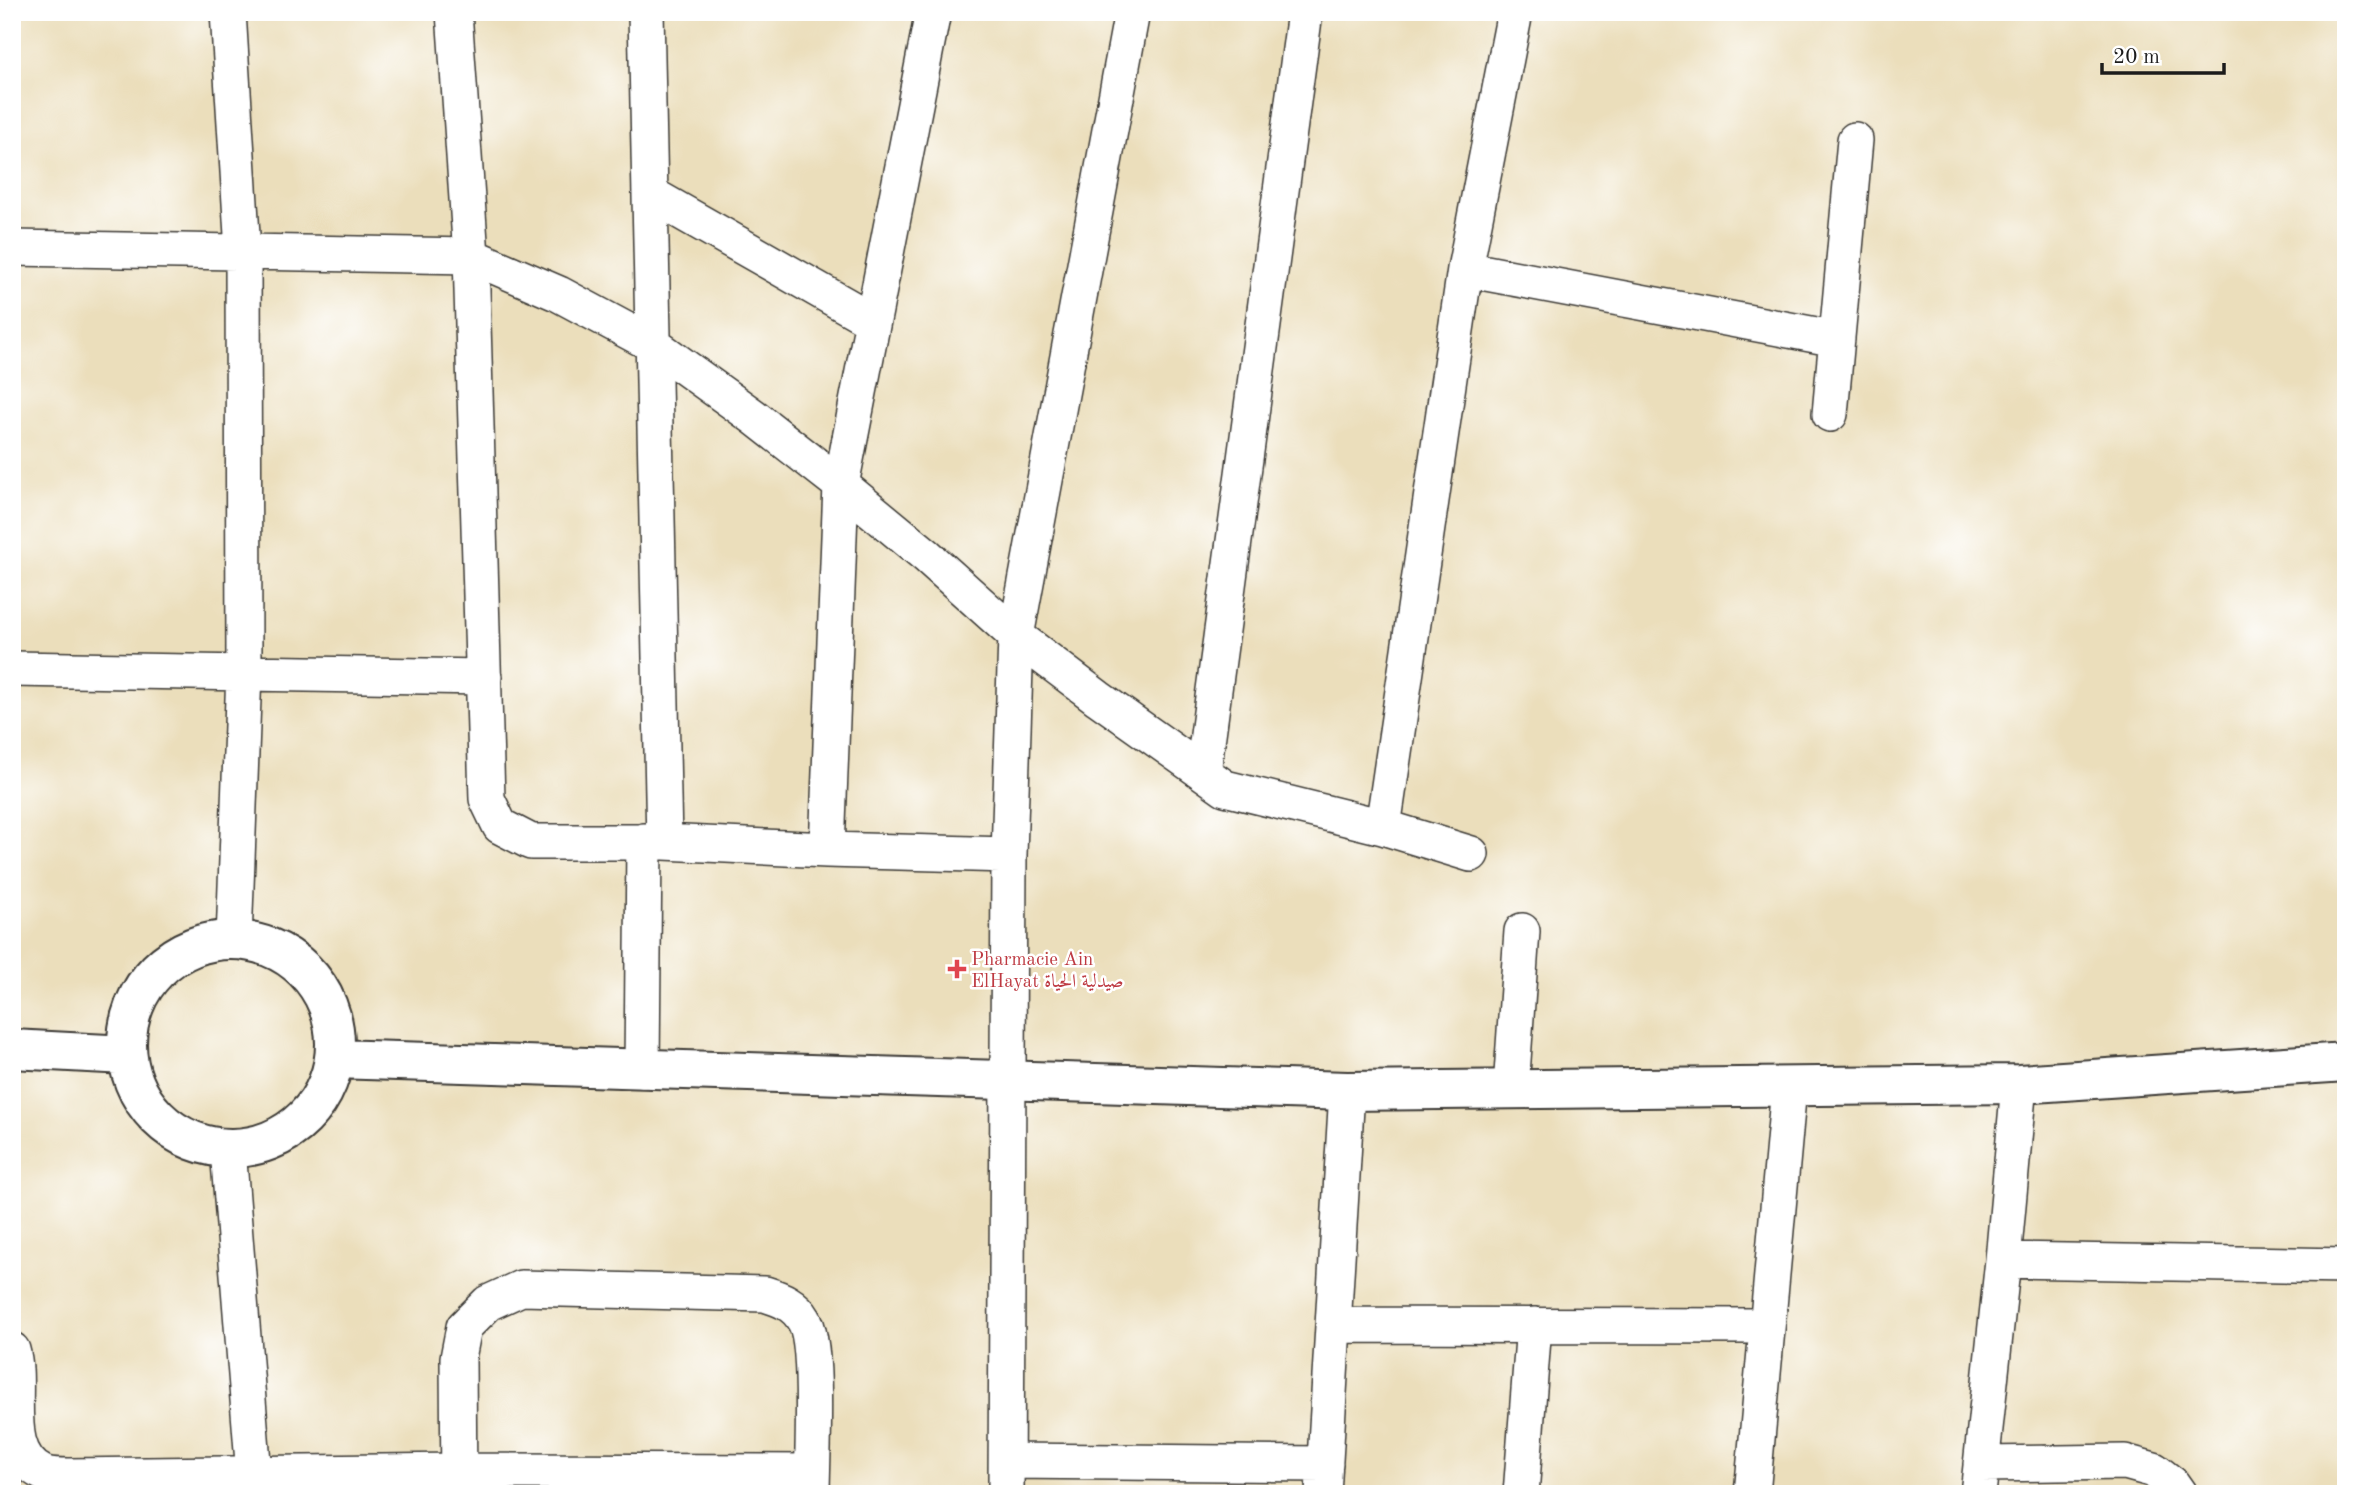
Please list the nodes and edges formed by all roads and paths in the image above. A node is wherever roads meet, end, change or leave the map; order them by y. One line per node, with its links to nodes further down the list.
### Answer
1 (228, 12): 11 (street)
2 (454, 12): 12 (street)
3 (646, 12): 9 (street)
4 (933, 12): 14 (street)
5 (1132, 12): 19 (street)
6 (1305, 12): 23 (street)
7 (1515, 12): 13 (street)
8 (1855, 140): 15 (street)
9 (650, 194): 14 (street); 16 (street)
10 (12, 248): 11 (street)
11 (243, 251): 12 (street); 21 (street)
12 (471, 256): 16 (street); 22 (street)
13 (1465, 269): 15 (street); 24 (street)
14 (873, 321): 18 (street)
15 (1837, 339): 17 (street)
16 (654, 345): 18 (street); 25 (street)
17 (1830, 414)
18 (841, 485): 19 (street); 26 (street)
19 (1016, 636): 23 (street); 28 (street)
20 (12, 668): 21 (street)
21 (244, 672): 22 (street); 30 (street)
22 (484, 677): 25 (street)
23 (1203, 772): 24 (street)
24 (1383, 827): 27 (street)
25 (654, 841): 26 (street); 35 (street)
26 (827, 850): 28 (street)
27 (1471, 854)
28 (1009, 855): 36 (street)
29 (1522, 931): 39 (street)
30 (234, 940): 32 (street); 33 (street)
31 (12, 1049): 32 (street)
32 (127, 1055): 41 (street)
33 (334, 1059): 35 (street); 41 (street)
34 (2346, 1062): 37 (street)
35 (642, 1070): 36 (street)
36 (1007, 1080): 40 (street); 48 (street)
37 (2019, 1084): 38 (street); 42 (street)
38 (1789, 1087): 39 (street); 46 (street)
39 (1511, 1089): 40 (street)
40 (1347, 1090): 44 (street)
41 (228, 1149): 53 (street)
42 (2003, 1259): 43 (street); 50 (street)
43 (2346, 1266)
44 (1334, 1325): 45 (street); 49 (street)
45 (1534, 1325): 46 (street); 54 (street)
46 (1767, 1326): 55 (street)
47 (12, 1350): 53 (street)
48 (1007, 1478): 49 (street)
49 (1324, 1479)
50 (1980, 1479): 56 (street)
51 (459, 1482): 52 (street); 52 (street); 53 (street)
52 (812, 1483)
53 (254, 1485)
54 (1521, 1494)
55 (1752, 1494)
56 (2179, 1494)

